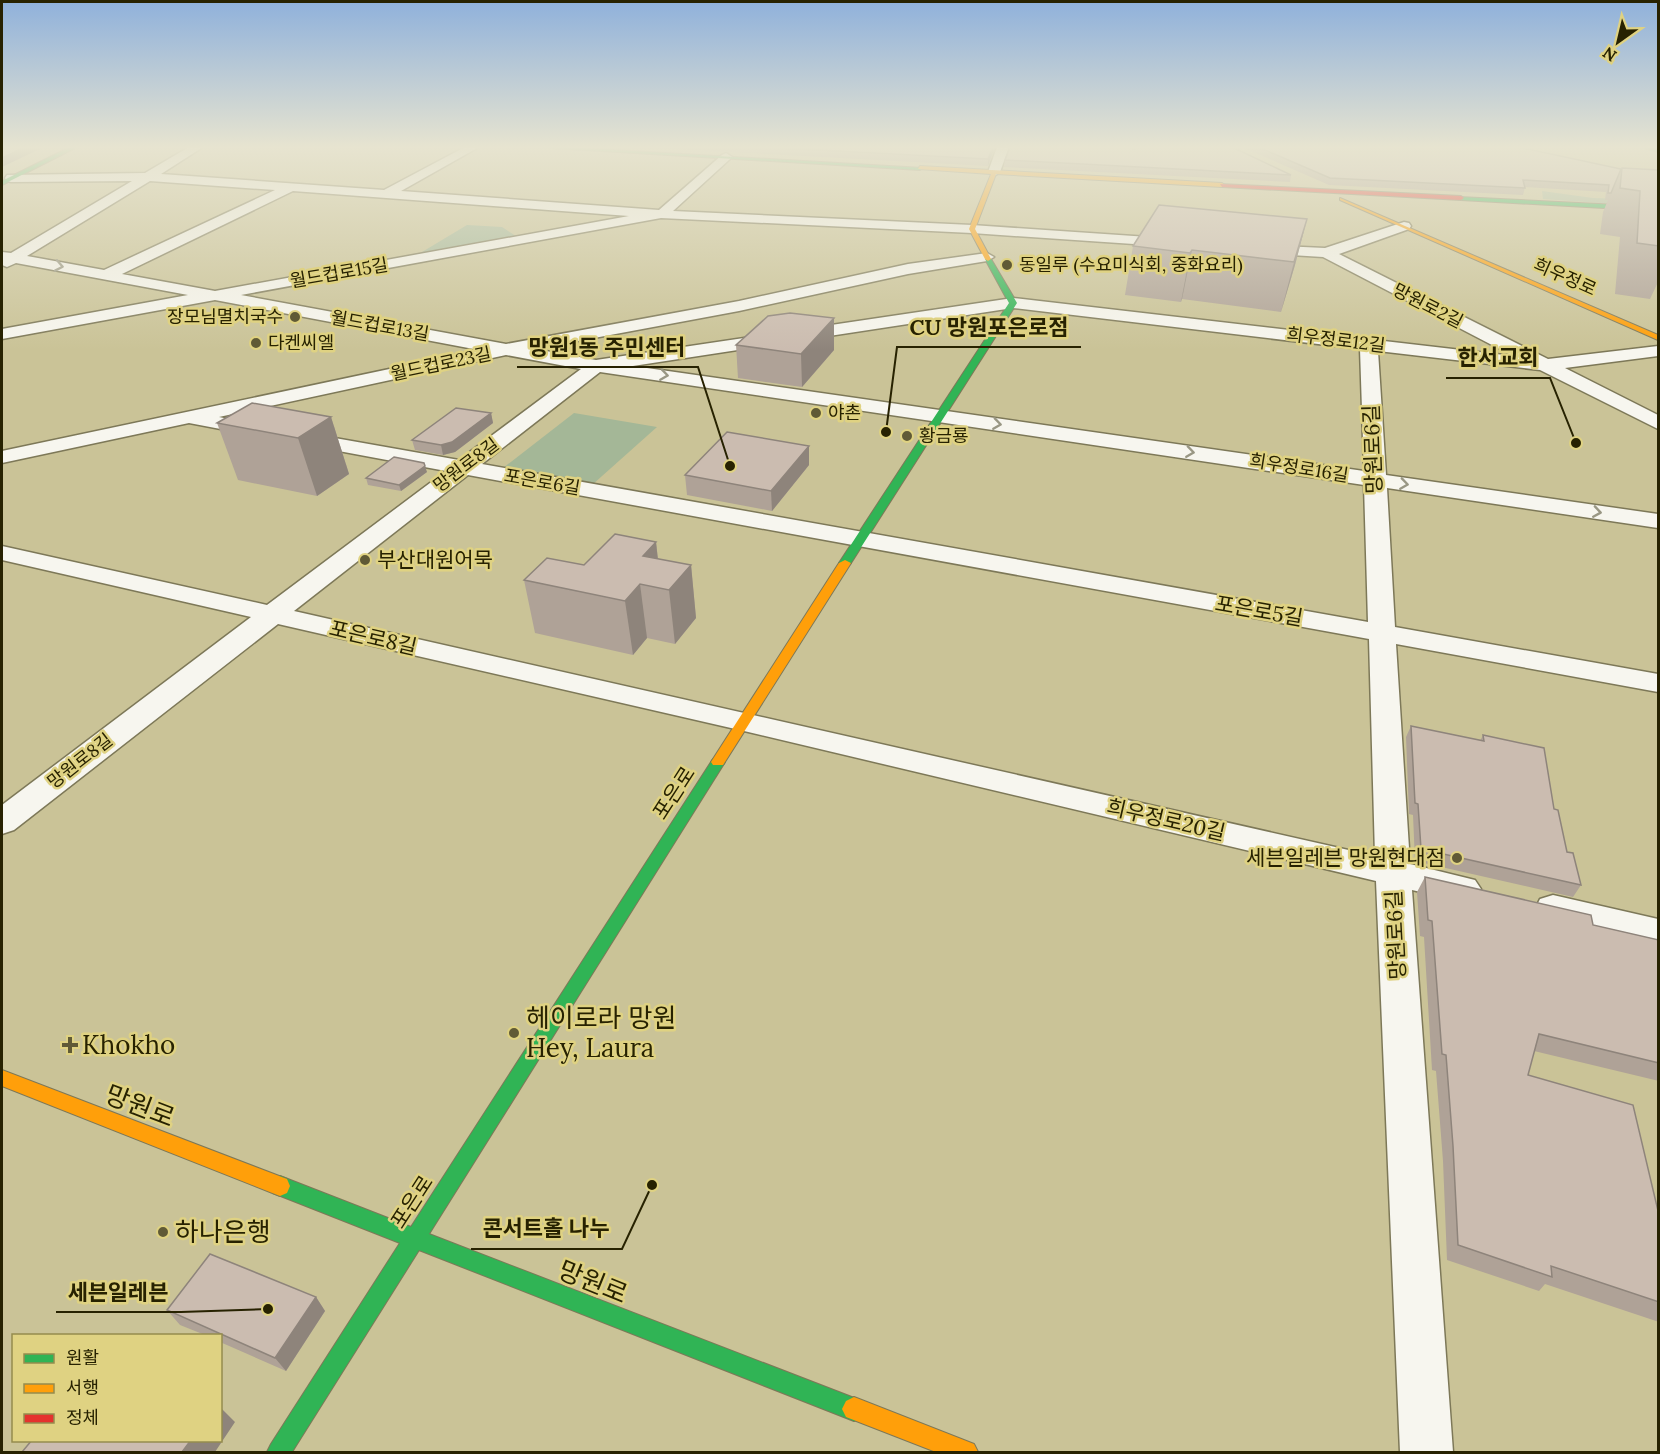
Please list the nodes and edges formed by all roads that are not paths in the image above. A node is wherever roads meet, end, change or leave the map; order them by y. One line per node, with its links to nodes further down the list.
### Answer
1 (83, 215): 13 (street)
2 (234, 215): 14 (street)
3 (657, 215): 15 (street, 월드컵로15길)
4 (680, 215): 8 (street)
5 (977, 215): 8 (main road)
6 (1379, 215): 7 (main road, 희우정로)
7 (1404, 226): 11 (street); 18 (main road, 희우정로)
8 (972, 229): 9 (street); 12 (main road)
9 (1192, 244)
10 (1248, 248): 11 (street)
11 (1326, 253): 22 (street, 망원로2길)
12 (987, 257): 16 (main road); 20 (street, 월드컵로23길)
13 (6, 260): 14 (street, 월드컵로13길, one-way to 14)
14 (107, 274): 15 (street, 월드컵로13길)
15 (216, 295): 17 (street, 월드컵로15길); 20 (street, 월드컵로13길)
16 (1013, 303): 19 (street, 희우정로12길); 23 (street, 망원로8길); 24 (main road, 포은로)
17 (2, 334)
18 (1659, 338)
19 (1369, 344): 22 (street, 희우정로12길); 29 (street, 망원로6길)
20 (508, 349): 23 (street, 월드컵로13길); 25 (street, 월드컵로23길)
21 (1659, 351): 22 (street, 희우정로12길)
22 (1546, 365): 26 (street, 망원로2길)
23 (596, 366): 24 (street, 월드컵로13길, one-way to 24); 28 (street, 망원로8길)
24 (939, 416): 29 (street, 희우정로16길, one-way to 29); 31 (main road, 포은로)
25 (189, 417): 27 (street, 월드컵로23길); 28 (street, 포은로6길)
26 (1659, 423)
27 (2, 457)
28 (462, 468): 31 (street, 포은로6길); 33 (street, 망원로8길)
29 (1374, 480): 30 (street, 희우정로16길, one-way to 30); 34 (street, 망원로6길)
30 (1659, 521)
31 (860, 540): 34 (street, 포은로5길); 36 (main road, 포은로)
32 (2, 553): 33 (street, 포은로8길)
33 (271, 615): 36 (street, 포은로8길); 37 (street, 망원로8길)
34 (1383, 633): 35 (street, 포은로5길); 38 (street, 망원로6길)
35 (1659, 683)
36 (744, 721): 38 (street, 희우정로20길); 43 (main road, 포은로)
37 (2, 822)
38 (1393, 873): 39 (street, 희우정로20길); 46 (street, 망원로6길)
39 (1493, 896)
40 (1526, 903): 41 (street)
41 (1659, 933)
42 (2, 1078): 43 (main road, 망원로)
43 (415, 1237): 44 (main road, 포은로); 45 (main road, 망원로)
44 (279, 1452)
45 (966, 1452)
46 (1427, 1452)

